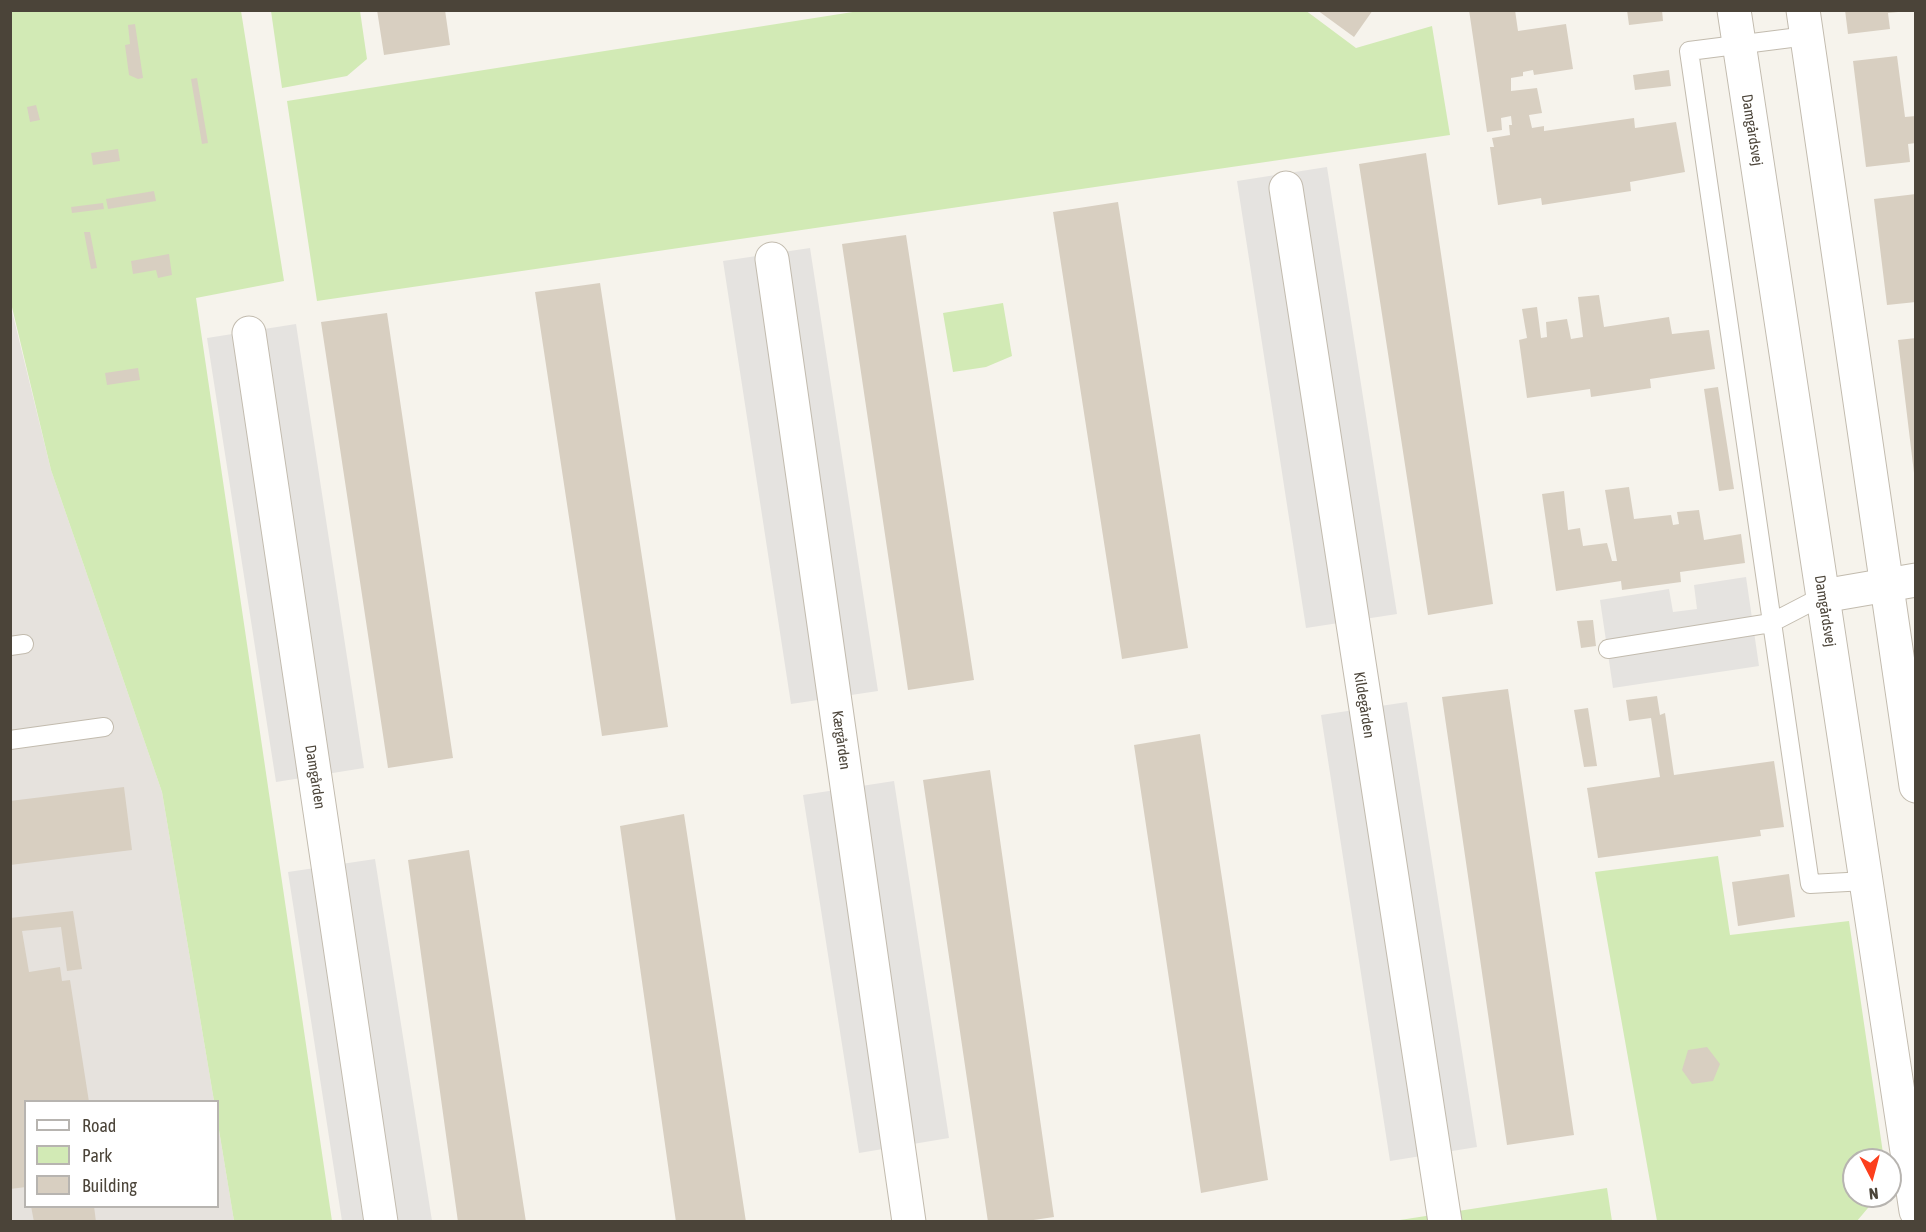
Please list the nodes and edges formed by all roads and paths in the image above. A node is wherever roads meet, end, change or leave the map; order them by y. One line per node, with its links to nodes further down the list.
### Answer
1 (1734, 10): 3 (street, Damgårdsvej)
2 (1805, 23): 3 (lane); 7 (street)
3 (1738, 43): 8 (street, Damgårdsvej); 9 (lane)
4 (1286, 188): 18 (street, Kildegården)
5 (772, 258): 16 (street, Kærgården)
6 (249, 333): 17 (street, Damgården)
7 (1901, 582): 8 (street); 13 (street)
8 (1823, 596): 9 (lane); 14 (street, Damgårdsvej)
9 (1771, 623): 10 (lane); 14 (lane)
10 (1608, 649)
11 (105, 727): 12 (lane)
12 (10, 740)
13 (1916, 786)
14 (1866, 881): 15 (street, Damgårdsvej)
15 (1916, 1211)
16 (908, 1219)
17 (381, 1221)
18 (1445, 1221)

